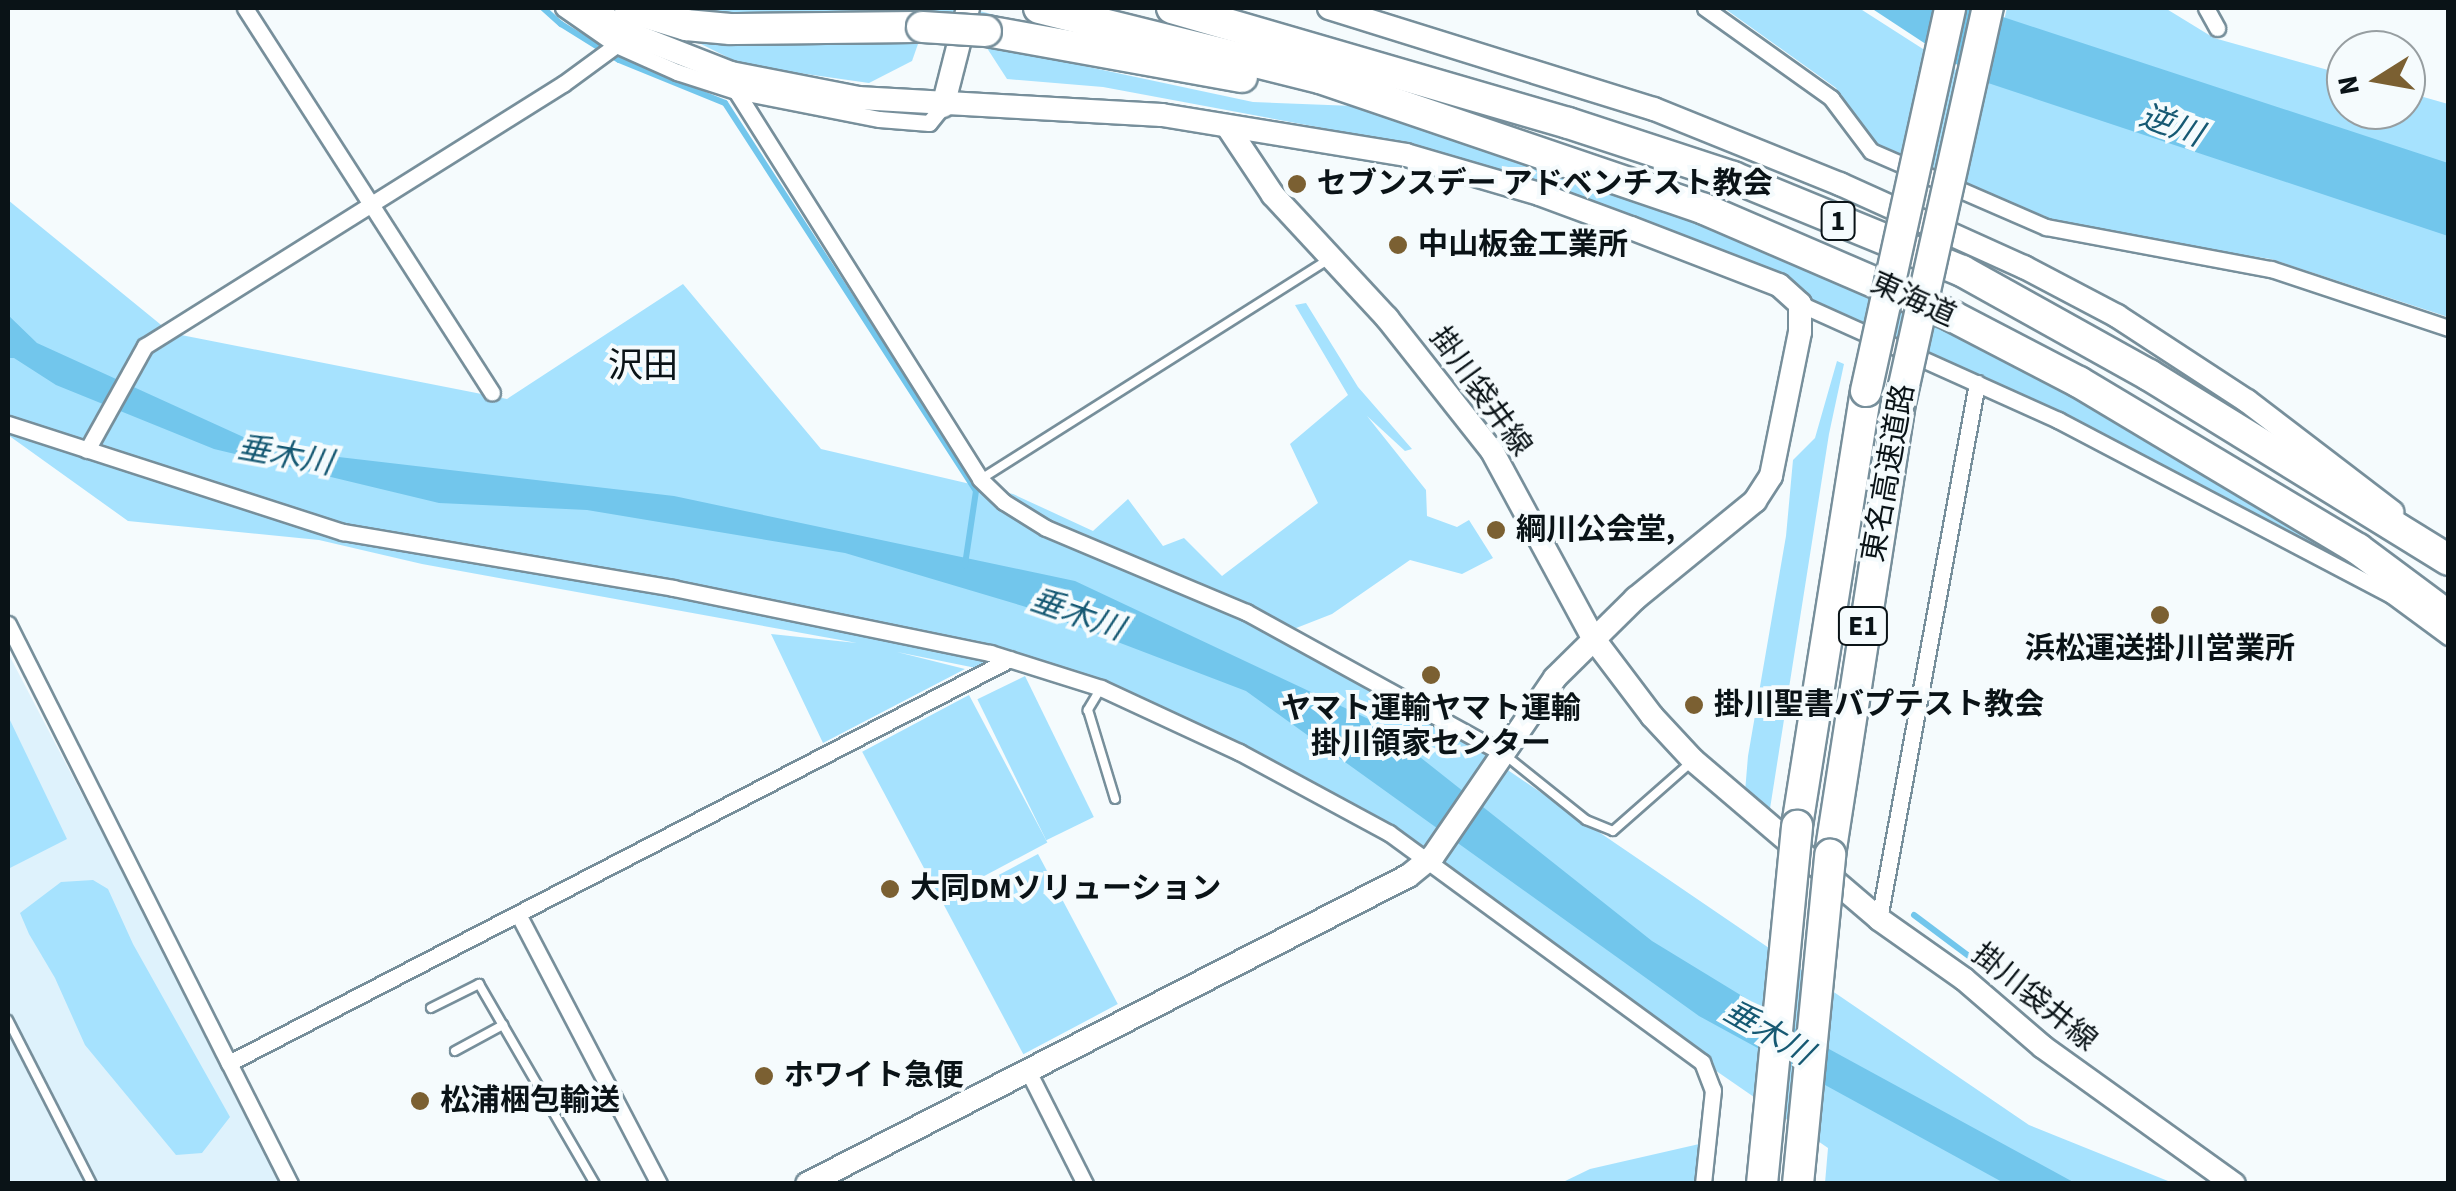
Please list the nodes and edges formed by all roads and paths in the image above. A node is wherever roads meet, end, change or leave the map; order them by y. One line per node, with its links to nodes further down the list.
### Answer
1 (245, 8): 20 (street)
2 (563, 8): 15 (street)
3 (589, 8): 17 (street)
4 (630, 8): 13 (highway, 1, bridge)
5 (1038, 8): 18 (highway, 東海道 / 1)
6 (1172, 8): 29 (highway, 東海道 / 1)
7 (1329, 8): 12 (street)
8 (1705, 8): 23 (street)
9 (1950, 8): 55 (highway, 東名高速道路 / E1, bridge)
10 (1988, 8): 56 (highway, 東名高速道路 / E1, bridge)
11 (2206, 8): 14 (street)
12 (1352, 11): 29 (street)
13 (977, 19): 17 (street); 18 (highway, 1)
14 (2217, 28)
15 (616, 45): 16 (street); 20 (street)
16 (736, 91): 17 (street); 28 (street)
17 (943, 106): 19 (street)
18 (1407, 107): 30 (highway, 東海道 / 1)
19 (1227, 126): 21 (street, 掛川袋井線); 22 (street)
20 (372, 205): 25 (street); 27 (street)
21 (1332, 258): 28 (lane); 33 (street, 掛川袋井線)
22 (1800, 304): 24 (street); 33 (street)
23 (2448, 328)
24 (1978, 383): 32 (street); 41 (street)
25 (492, 393)
26 (8, 424): 27 (street)
27 (87, 450): 34 (street)
28 (980, 479): 37 (street)
29 (2448, 558)
30 (2448, 616)
31 (8, 624): 46 (street)
32 (2448, 637)
33 (1594, 638): 36 (street, 掛川袋井線); 37 (street)
34 (1010, 659): 35 (street); 40 (street)
35 (1101, 688): 38 (lane); 39 (street)
36 (1694, 760): 37 (lane); 41 (street, 掛川袋井線)
37 (1500, 761): 39 (street)
38 (1115, 800)
39 (1430, 859): 47 (street); 54 (street)
40 (518, 914): 46 (street); 51 (street)
41 (1879, 919): 57 (street, 掛川袋井線)
42 (430, 1008): 44 (lane)
43 (8, 1020): 48 (lane)
44 (503, 1026): 45 (lane); 50 (lane)
45 (455, 1051)
46 (229, 1064): 49 (street)
47 (1028, 1071): 52 (street); 53 (street)
48 (92, 1184)
49 (290, 1184)
50 (595, 1184)
51 (660, 1184)
52 (806, 1184)
53 (1085, 1184)
54 (1704, 1184)
55 (1762, 1184)
56 (1798, 1184)
57 (2234, 1184)

